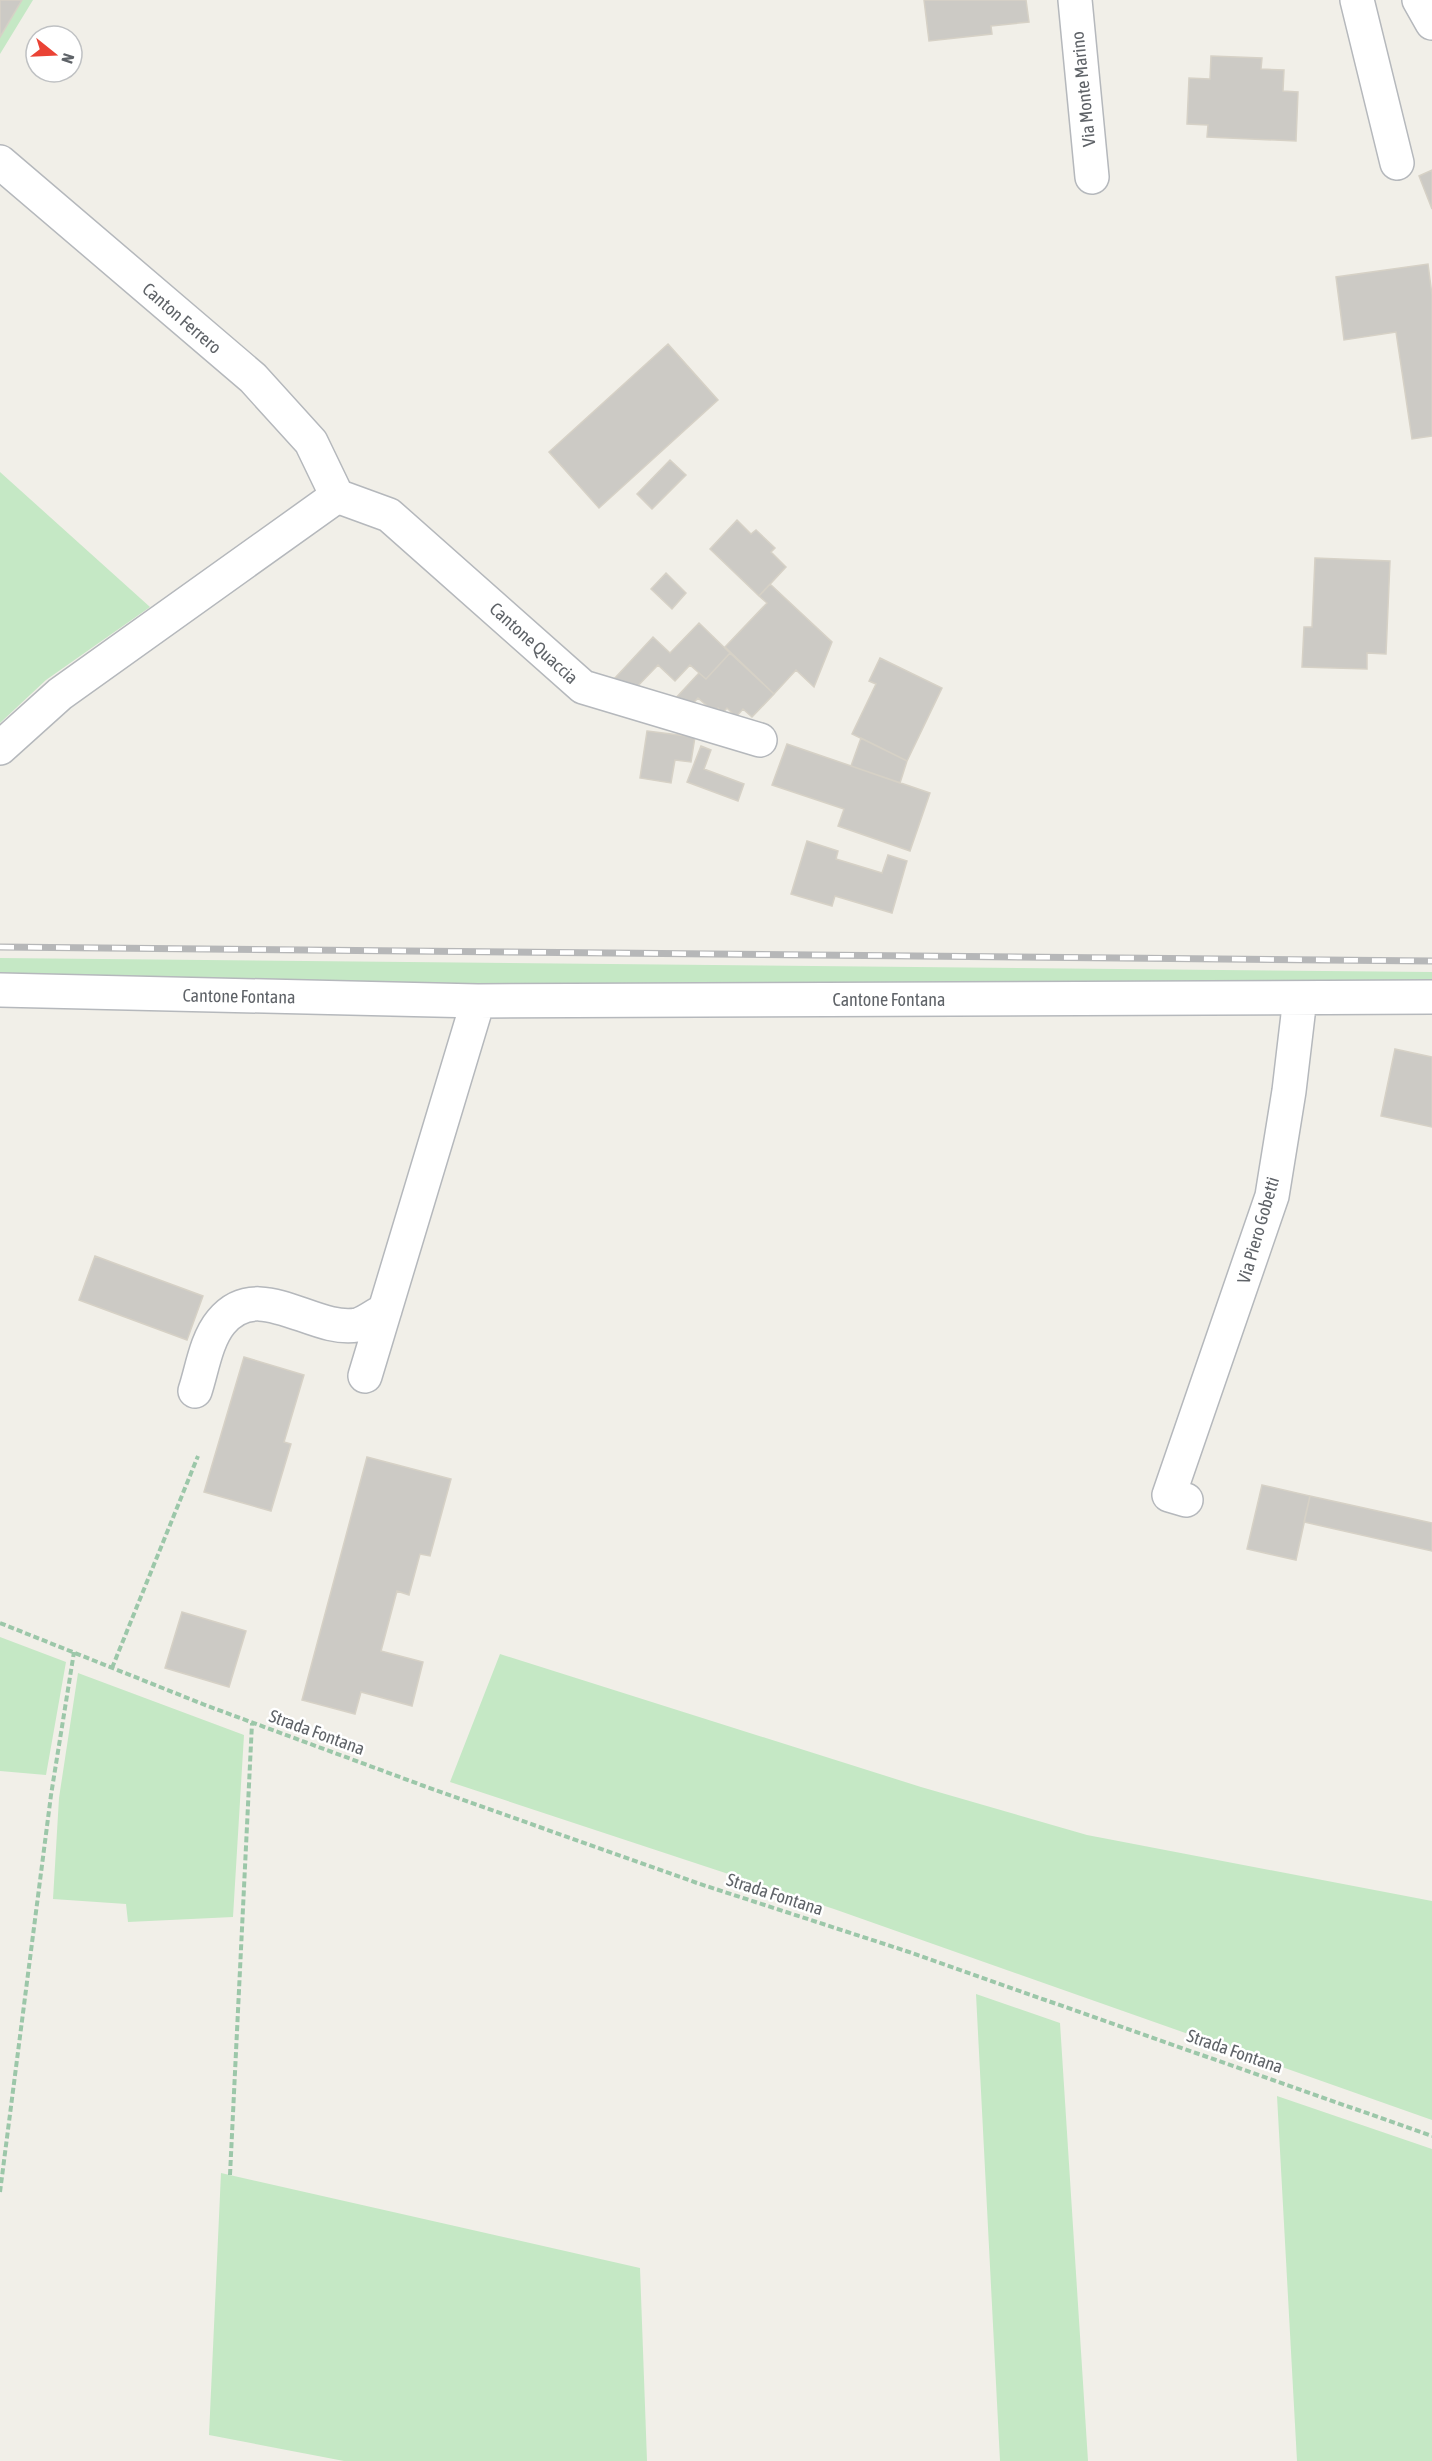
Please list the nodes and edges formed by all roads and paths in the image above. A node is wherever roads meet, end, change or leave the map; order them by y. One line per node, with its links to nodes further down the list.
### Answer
1 (1075, 0): 7 (street, Via Monte Marino)
2 (1357, 0): 6 (street)
3 (1419, 0): 4 (street)
4 (1432, 23)
5 (0, 162): 8 (street, Canton Ferrero)
6 (1397, 163)
7 (1092, 177)
8 (337, 496): 9 (street, Cantone Quaccia); 10 (street)
9 (760, 740)
10 (0, 748)
11 (0, 990): 14 (street, Cantone Fontana)
12 (1432, 997): 13 (street)
13 (1300, 998): 14 (street, Cantone Fontana); 19 (street, Via Piero Gobetti)
14 (478, 1001): 15 (street)
15 (386, 1310): 16 (street); 17 (street)
16 (365, 1376)
17 (195, 1392)
18 (198, 1456): 22 (path)
19 (1186, 1500)
20 (0, 1623): 21 (path, Strada Fontana)
21 (74, 1652): 22 (path, Strada Fontana); 26 (path)
22 (112, 1668): 23 (path, Strada Fontana)
23 (252, 1723): 24 (path, Strada Fontana); 25 (path)
24 (1432, 2136)
25 (230, 2175)
26 (0, 2192)

